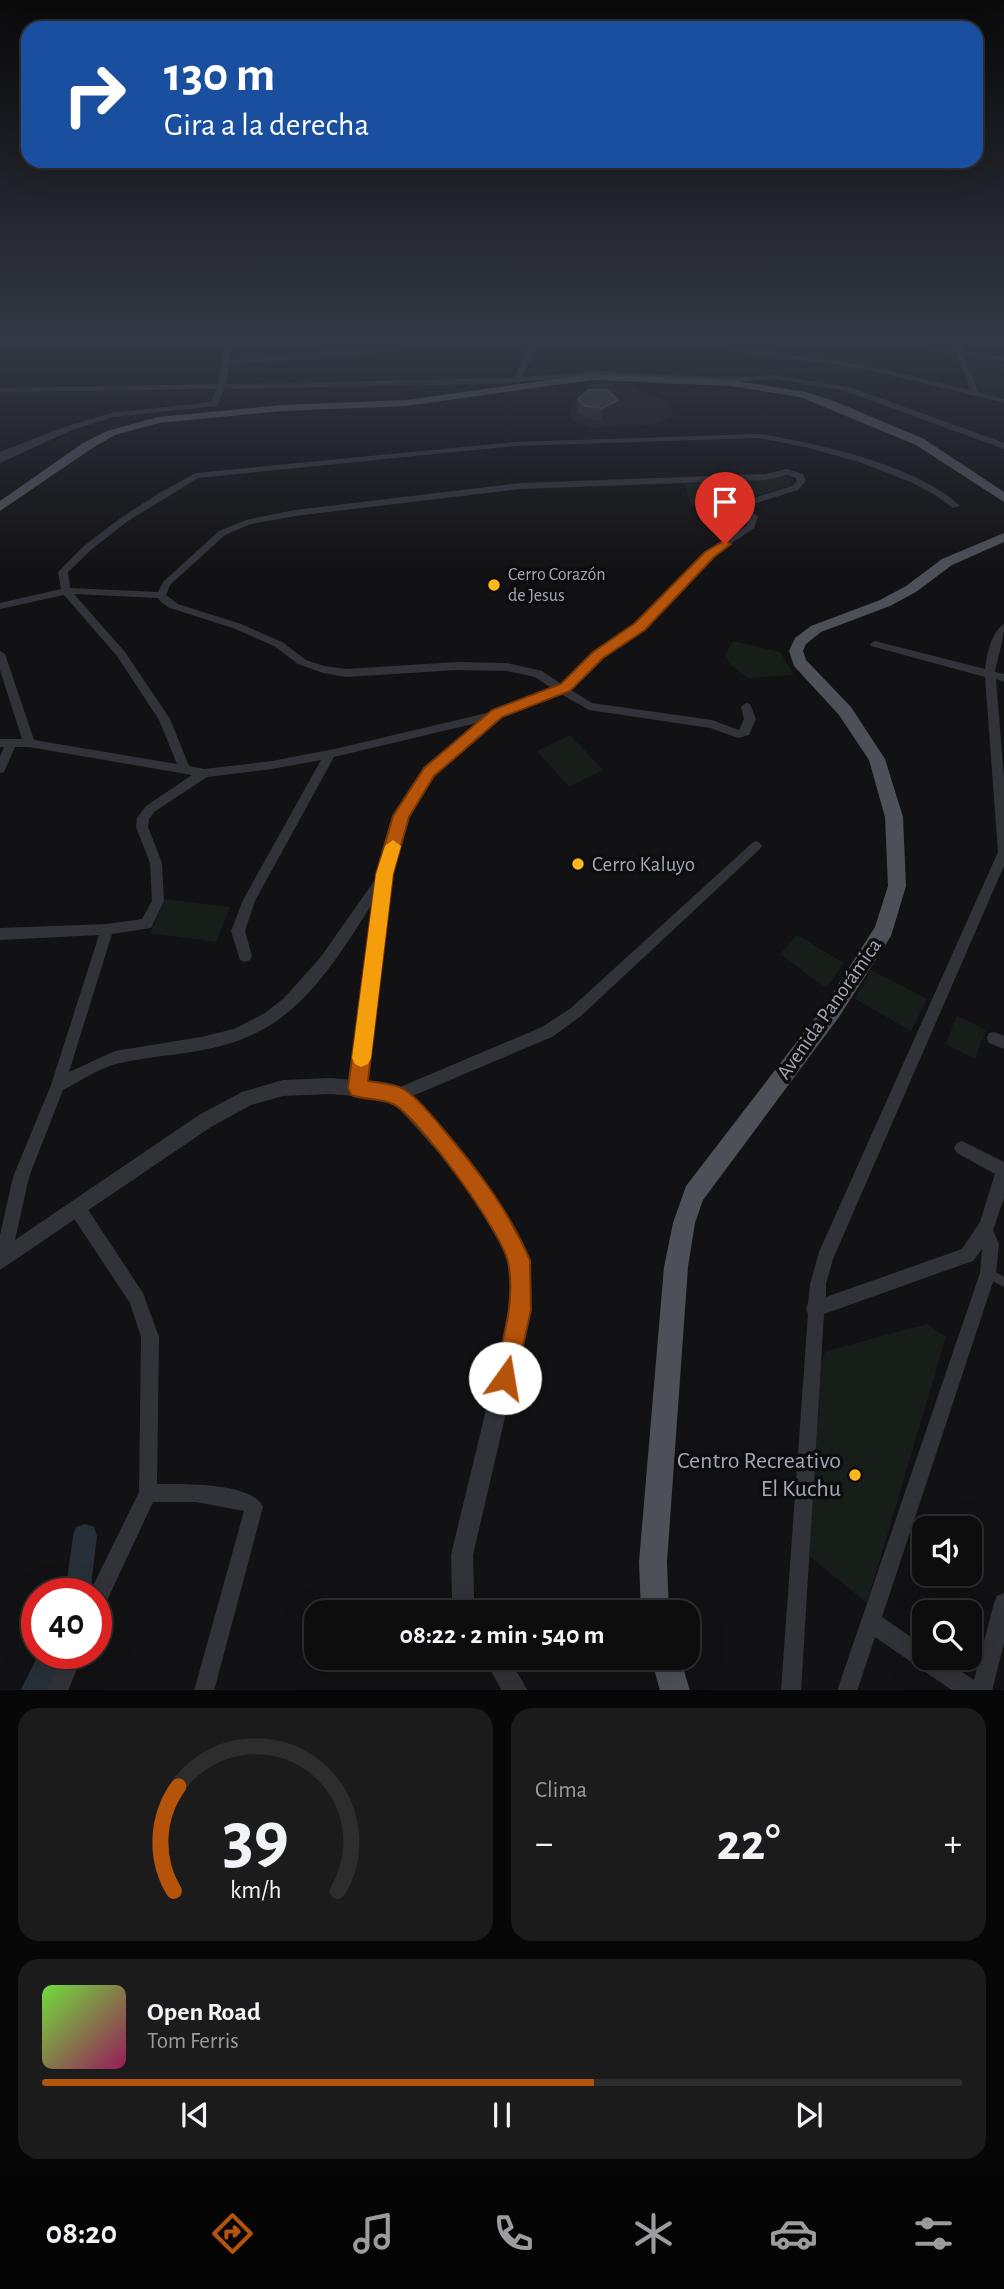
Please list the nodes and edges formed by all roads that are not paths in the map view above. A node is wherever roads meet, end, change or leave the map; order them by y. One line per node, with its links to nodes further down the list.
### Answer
1 (101, 417): 6 (street)
2 (127, 417): 7 (main road)
3 (205, 417): 7 (main road)
4 (864, 417): 10 (main road)
5 (924, 417): 8 (street)
6 (67, 429): 9 (street)
7 (106, 432): 12 (main road)
8 (1004, 446)
9 (0, 457)
10 (1004, 498)
11 (956, 506): 14 (street)
12 (0, 507)
13 (1004, 537): 49 (main road, Avenida Panorámica)
14 (66, 591): 15 (street); 16 (street); 28 (street)
15 (161, 594): 21 (street); 21 (street)
16 (0, 606)
17 (1004, 627): 20 (street)
18 (875, 644): 20 (street)
19 (0, 654): 24 (street)
20 (997, 675): 31 (street)
21 (561, 690): 22 (street); 23 (street)
22 (746, 707)
23 (497, 714): 26 (street); 32 (street)
24 (29, 743): 25 (street); 28 (street)
25 (6, 744): 27 (street)
26 (330, 754): 29 (street); 35 (street)
27 (0, 769)
28 (186, 770): 29 (street)
29 (204, 773): 33 (street)
30 (756, 846): 38 (street)
31 (1004, 852): 45 (street)
32 (384, 874): 36 (street); 37 (street)
33 (107, 929): 34 (street); 36 (street)
34 (0, 934)
35 (245, 956)
36 (58, 1085): 43 (street)
37 (358, 1088): 38 (street); 41 (street)
38 (398, 1096): 48 (street)
39 (962, 1149): 40 (street)
40 (1004, 1171): 42 (street)
41 (77, 1208): 43 (street); 46 (street)
42 (984, 1230): 44 (street); 45 (street)
43 (1, 1260)
44 (996, 1278): 51 (street)
45 (814, 1309): 59 (street)
46 (148, 1493): 47 (street); 56 (street)
47 (107, 1578)
48 (464, 1600)
49 (655, 1600)
50 (1004, 1603): 62 (street)
51 (871, 1622): 60 (street); 61 (street)
52 (67, 1669): 55 (street)
53 (503, 1670): 57 (street)
54 (669, 1670): 58 (main road)
55 (57, 1690)
56 (204, 1690)
57 (516, 1690)
58 (675, 1690)
59 (791, 1690)
60 (848, 1690)
61 (972, 1690)
62 (982, 1690)

